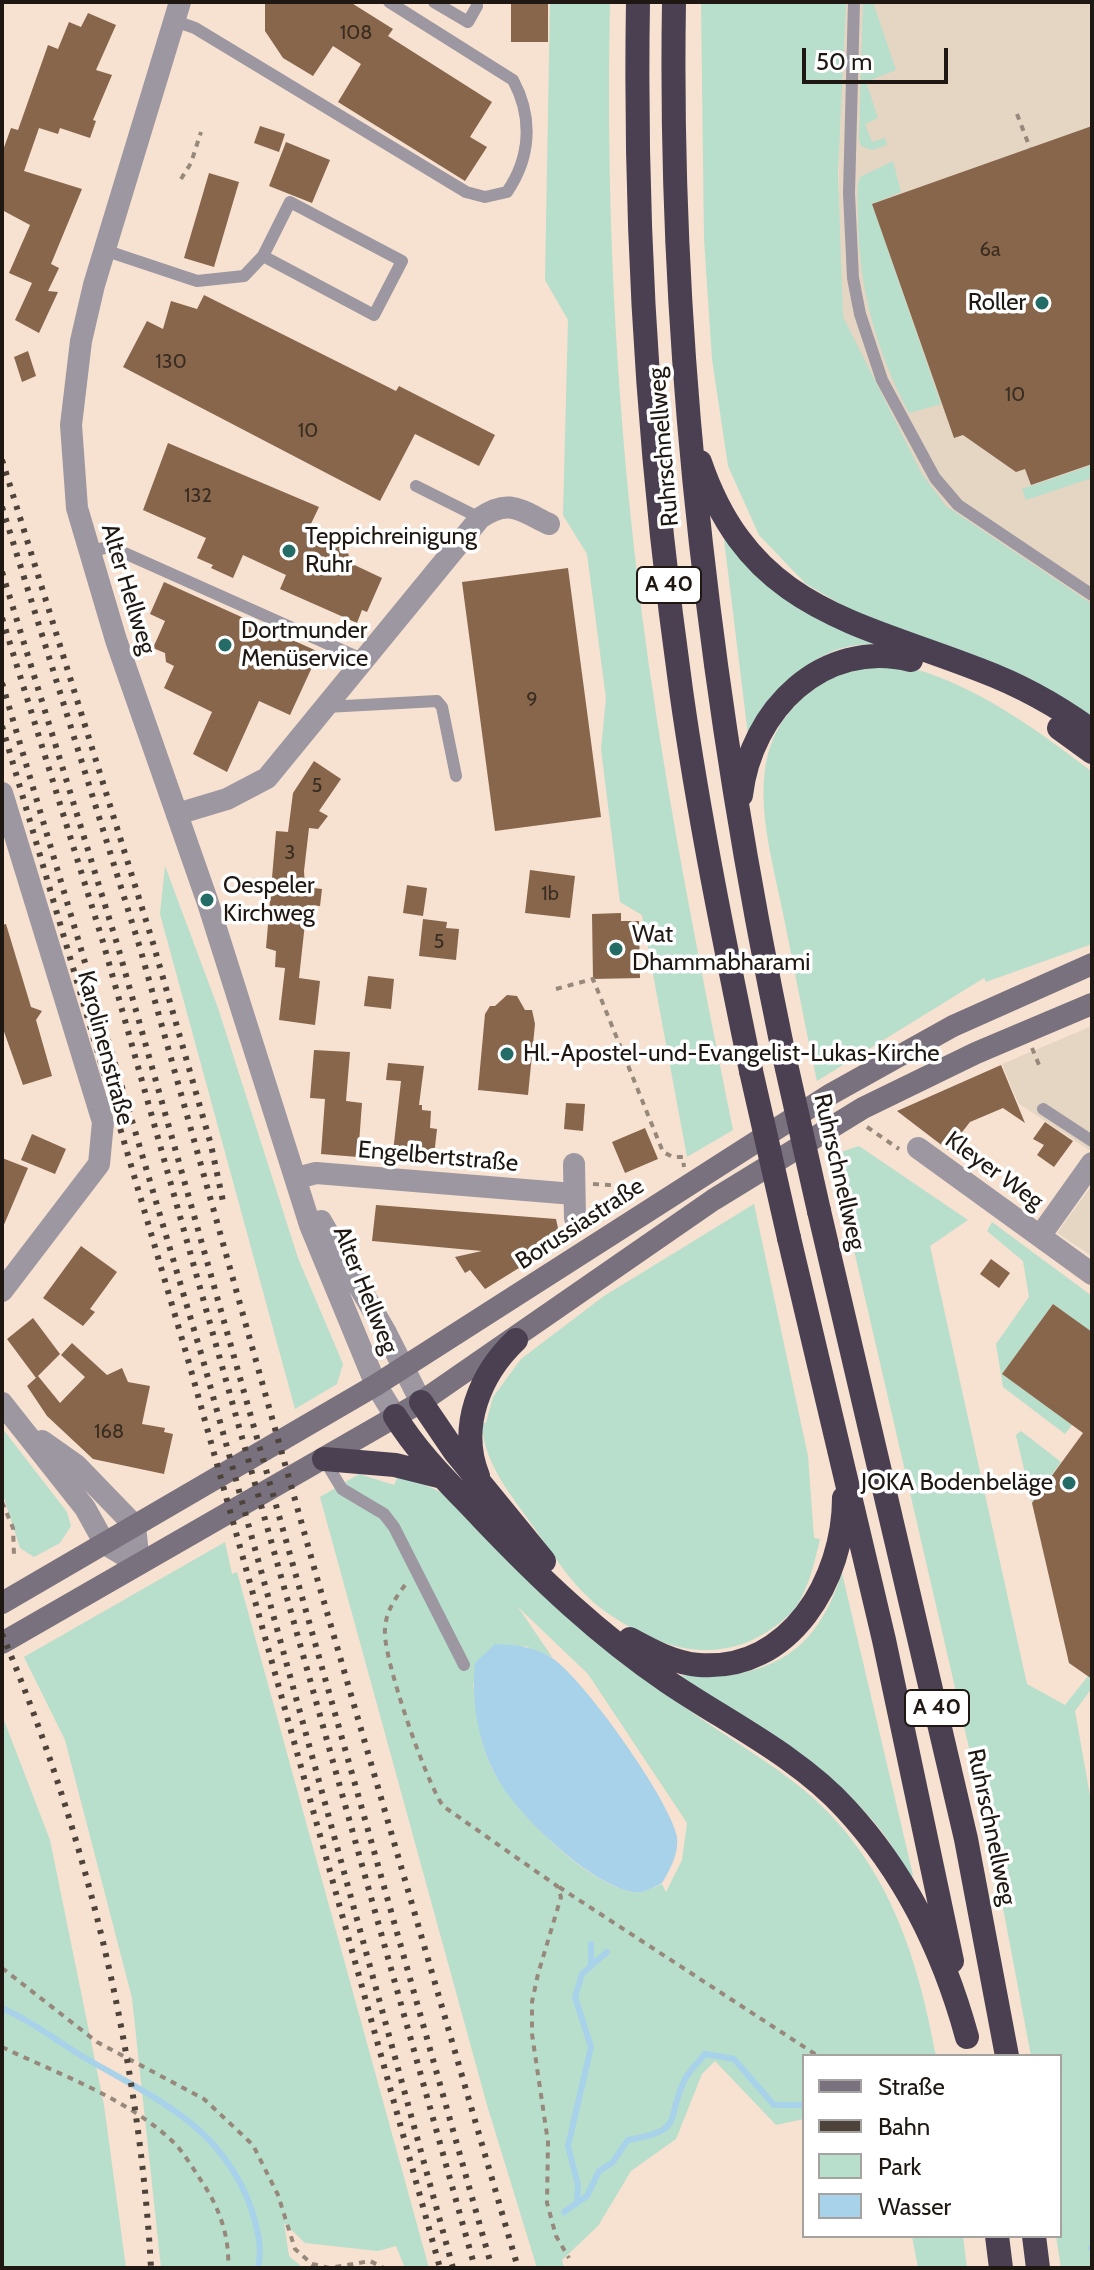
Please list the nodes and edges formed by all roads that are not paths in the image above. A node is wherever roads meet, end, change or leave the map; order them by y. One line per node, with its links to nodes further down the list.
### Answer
1 (389, 2): 7 (lane)
2 (434, 2): 6 (lane)
3 (638, 2): 44 (highway, Ruhrschnellweg / A 40, bridge)
4 (674, 2): 10 (highway, Ruhrschnellweg / A 40)
5 (854, 2): 15 (lane)
6 (476, 3)
7 (177, 12): 8 (street, Alter Hellweg)
8 (104, 250): 9 (lane); 14 (street, Alter Hellweg)
9 (263, 256): 9 (lane)
10 (687, 399): 18 (highway); 23 (highway, Ruhrschnellweg / A 40)
11 (416, 486): 12 (lane)
12 (480, 518): 13 (street); 16 (street)
13 (549, 524)
14 (88, 551): 16 (lane); 22 (street, Alter Hellweg)
15 (1092, 595)
16 (364, 660): 17 (street)
17 (326, 707): 20 (lane); 22 (street)
18 (1092, 731)
19 (1092, 752): 23 (highway)
20 (456, 776)
21 (2, 793): 36 (street, Karolinenstraße)
22 (177, 814): 31 (street, Alter Hellweg)
23 (743, 845): 55 (highway, Ruhrschnellweg / A 40, bridge)
24 (1092, 964): 38 (main road, Borussiastraße)
25 (1092, 1004): 37 (main road)
26 (1043, 1109): 27 (lane)
27 (1092, 1141)
28 (913, 1152): 34 (street, Kleyer Weg)
29 (1092, 1163): 34 (street, Kleyer Weg)
30 (574, 1164): 32 (street)
31 (297, 1178): 32 (street, Engelbertstraße); 38 (street, Alter Hellweg); 39 (street, Alter Hellweg)
32 (580, 1189): 33 (street)
33 (575, 1218)
34 (1040, 1236): 35 (street, Kleyer Weg)
35 (1092, 1274)
36 (2, 1291)
37 (516, 1340): 40 (main road); 47 (highway)
38 (401, 1368): 39 (main road, Borussiastraße); 40 (street, Alter Hellweg)
39 (376, 1385): 42 (street, Alter Hellweg); 48 (main road, Borussiastraße)
40 (421, 1402): 42 (main road); 47 (highway)
41 (2, 1403): 43 (street)
42 (395, 1416): 45 (main road); 46 (highway)
43 (25, 1429): 48 (street); 49 (street)
44 (838, 1443): 47 (highway); 54 (highway, Ruhrschnellweg / A 40)
45 (324, 1459): 46 (highway); 50 (main road); 53 (lane)
46 (443, 1477): 54 (highway)
47 (484, 1489)
48 (135, 1526): 49 (main road, Borussiastraße); 50 (street)
49 (105, 1544): 50 (street); 51 (main road, Borussiastraße)
50 (139, 1564): 52 (main road)
51 (2, 1603)
52 (2, 1643)
53 (464, 1665)
54 (968, 2047)
55 (1007, 2054)
56 (997, 2238): 58 (highway)
57 (1034, 2238): 59 (highway)
58 (1001, 2268)
59 (1038, 2268)

